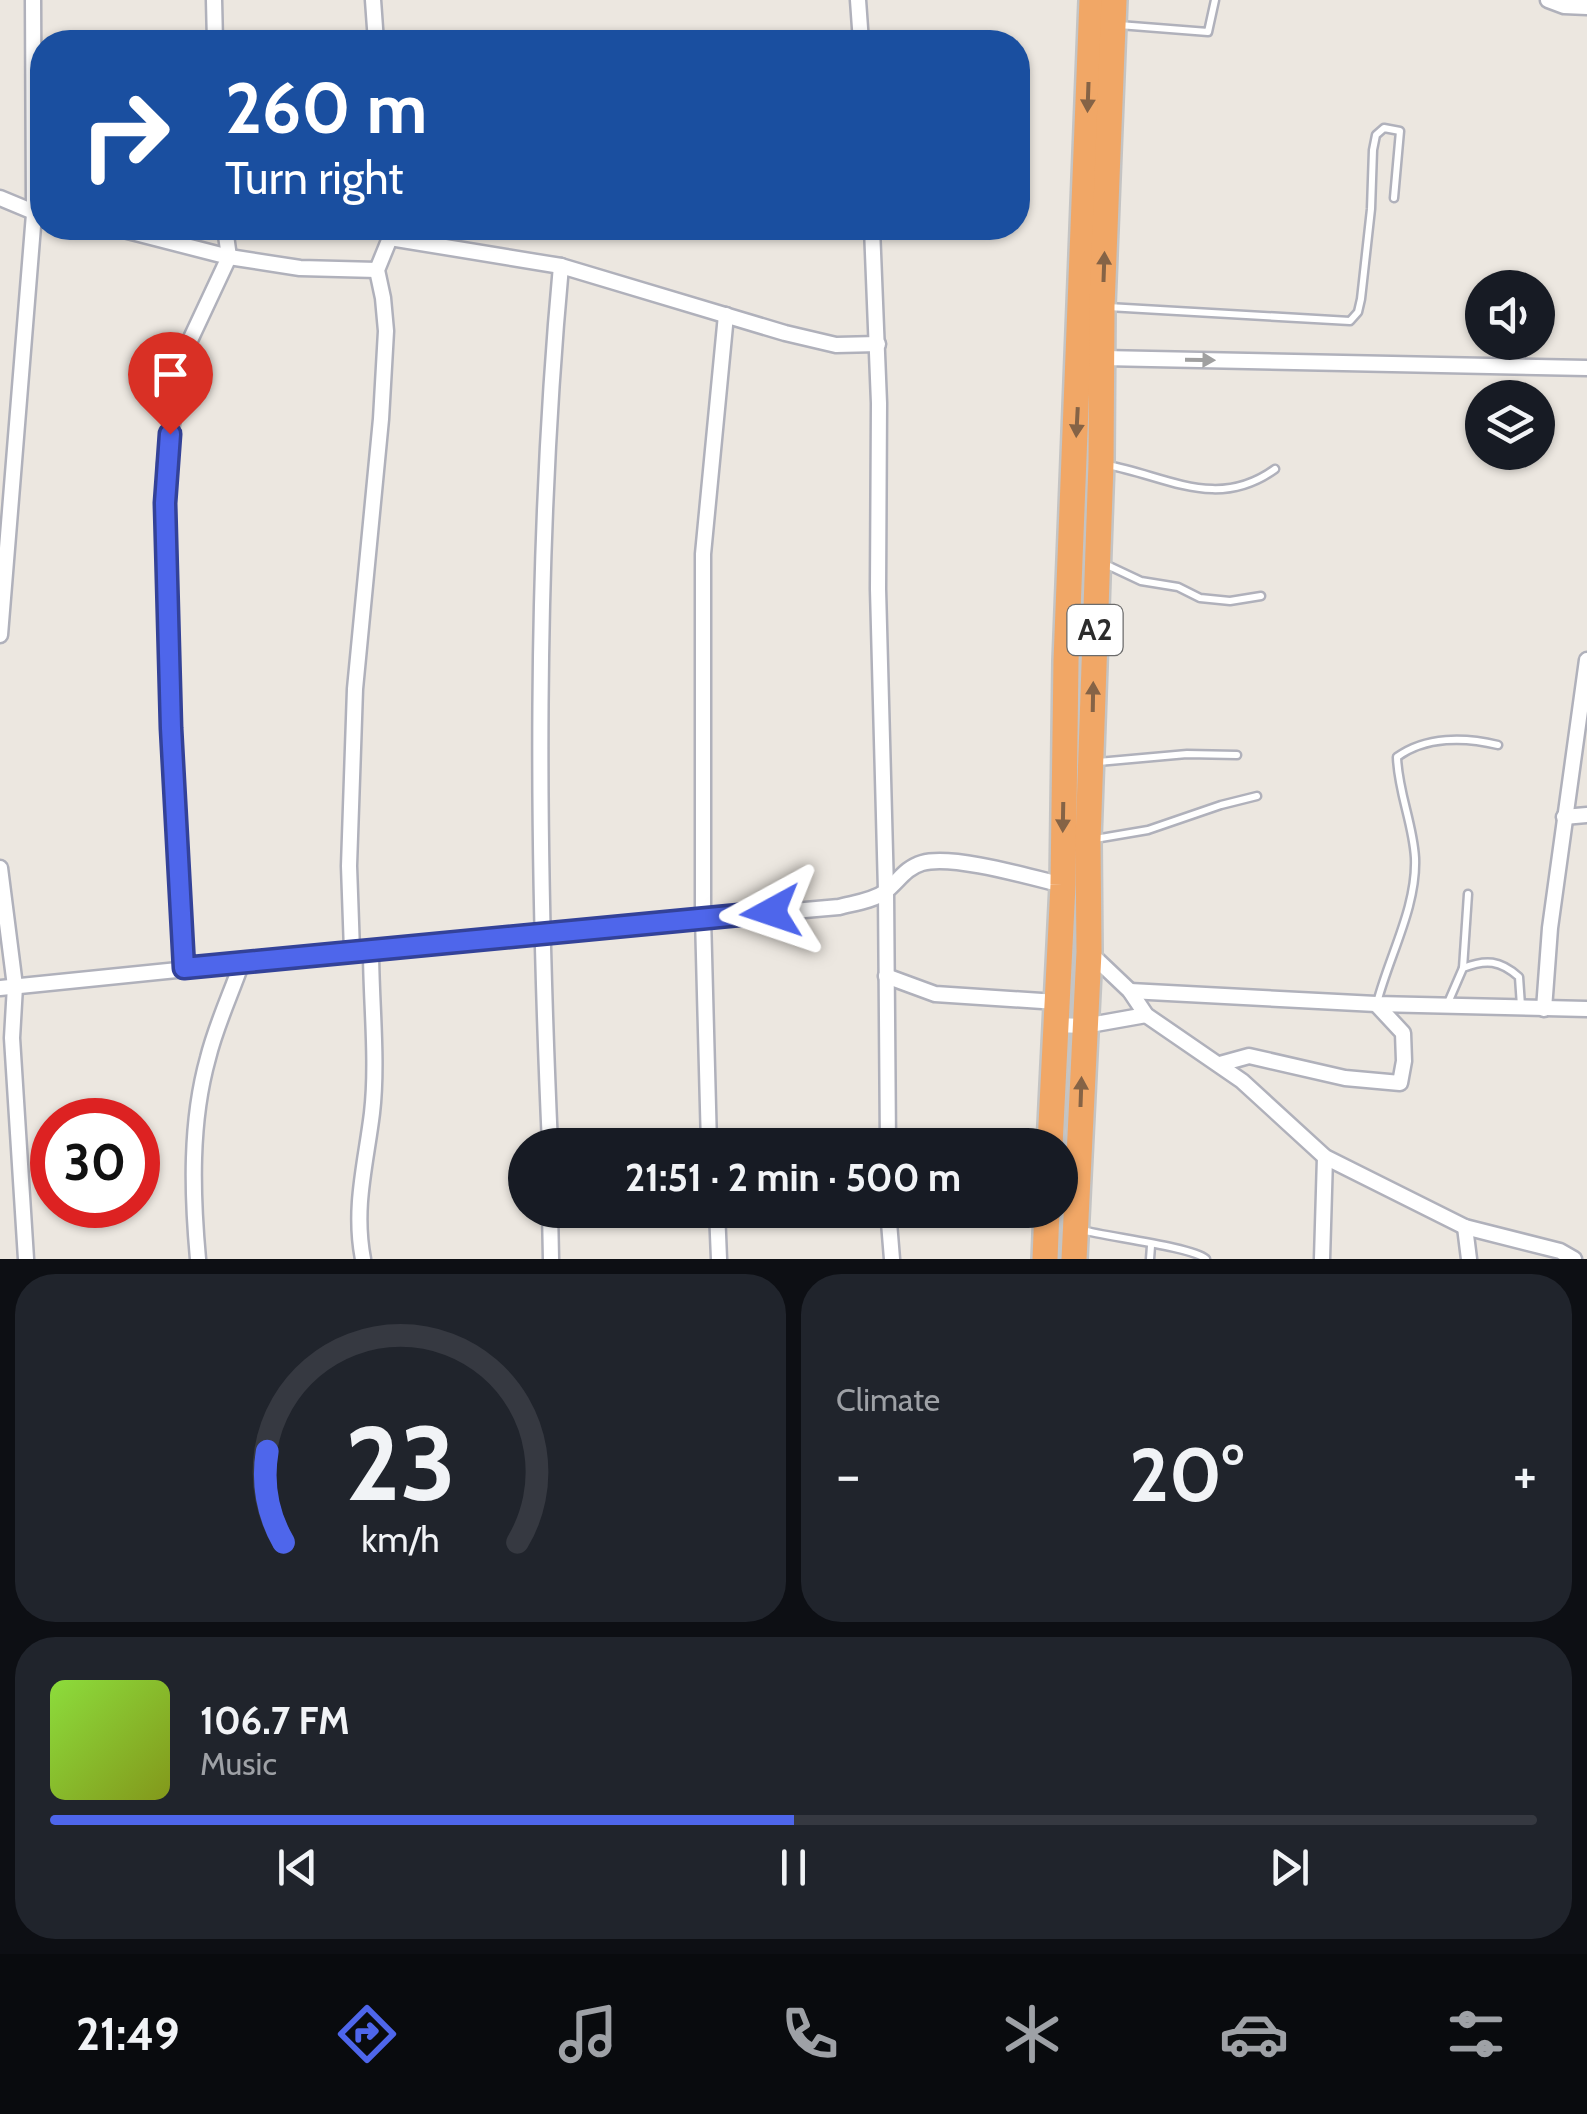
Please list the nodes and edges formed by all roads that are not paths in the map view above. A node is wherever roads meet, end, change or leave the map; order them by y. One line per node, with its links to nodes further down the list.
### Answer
1 (33, 0): 10 (street)
2 (214, 0): 11 (street)
3 (373, 0): 12 (street)
4 (858, 0): 13 (street)
5 (1092, 0): 45 (highway, A2, one-way to 45)
6 (1215, 0): 9 (lane)
7 (1548, 0): 8 (street)
8 (1587, 6)
9 (1113, 12): 26 (highway, A2, one-way to 9)
10 (34, 30)
11 (215, 30)
12 (375, 30)
13 (860, 30)
14 (0, 198): 16 (street)
15 (1394, 198): 26 (lane)
16 (30, 211)
17 (36, 240): 35 (street)
18 (163, 240): 23 (street)
19 (227, 240): 23 (street)
20 (387, 240): 25 (street)
21 (430, 240): 24 (street)
22 (873, 240): 28 (street)
23 (229, 257): 25 (street); 54 (street)
24 (561, 266): 27 (street); 49 (street)
25 (376, 270): 51 (street)
26 (1102, 306): 29 (highway, A2)
27 (726, 315): 28 (street); 48 (street)
28 (878, 344): 46 (street)
29 (1102, 358): 30 (street, one-way to 30); 31 (highway, A2)
30 (1587, 368)
31 (1101, 464): 32 (lane); 33 (highway, A2)
32 (1275, 469)
33 (1096, 561): 34 (lane); 39 (highway, A2, one-way to 33)
34 (1261, 596)
35 (0, 635)
36 (1587, 660): 42 (street)
37 (1498, 745): 59 (lane)
38 (1237, 756): 39 (lane)
39 (1091, 763): 43 (highway, A2)
40 (1257, 796): 43 (lane)
41 (1587, 816): 42 (street)
42 (1564, 818): 62 (street)
43 (1088, 840): 52 (highway, A2)
44 (0, 868): 57 (street)
45 (1062, 885): 46 (street); 64 (highway, A2)
46 (886, 891): 48 (street); 56 (street)
47 (1468, 894): 55 (lane)
48 (703, 918): 49 (street); 69 (street)
49 (540, 933): 50 (street); 68 (street)
50 (371, 950): 51 (street); 83 (street)
51 (352, 951): 53 (street)
52 (1089, 952): 58 (street); 66 (highway, A2)
53 (242, 962): 54 (street); 82 (street)
54 (184, 968): 57 (street)
55 (1463, 968): 60 (lane); 61 (lane)
56 (886, 976): 64 (street); 70 (street)
57 (8, 987): 81 (street)
58 (1130, 990): 59 (street); 65 (street)
59 (1376, 1004): 60 (street); 67 (street)
60 (1446, 1006): 61 (street)
61 (1521, 1009): 62 (street)
62 (1544, 1009): 63 (street)
63 (1587, 1009)
64 (1056, 1013): 66 (street); 71 (highway, A2)
65 (1146, 1016): 66 (street); 67 (street)
66 (1084, 1026): 73 (highway, A2, one-way to 66)
67 (1220, 1064): 72 (street)
68 (549, 1128)
69 (709, 1128)
70 (888, 1128)
71 (1051, 1128)
72 (1324, 1157): 74 (street); 91 (street)
73 (1078, 1178)
74 (1465, 1227): 92 (street); 93 (street)
75 (550, 1228): 84 (street)
76 (718, 1228): 85 (street)
77 (889, 1228): 86 (street)
78 (1046, 1228): 87 (highway)
79 (1076, 1228): 80 (lane); 88 (highway, A2)
80 (1151, 1246): 89 (lane); 90 (lane)
81 (26, 1259)
82 (198, 1259)
83 (364, 1259)
84 (550, 1259)
85 (719, 1259)
86 (892, 1259)
87 (1045, 1259)
88 (1074, 1259)
89 (1150, 1259)
90 (1206, 1259)
91 (1322, 1259)
92 (1469, 1259)
93 (1574, 1259)

